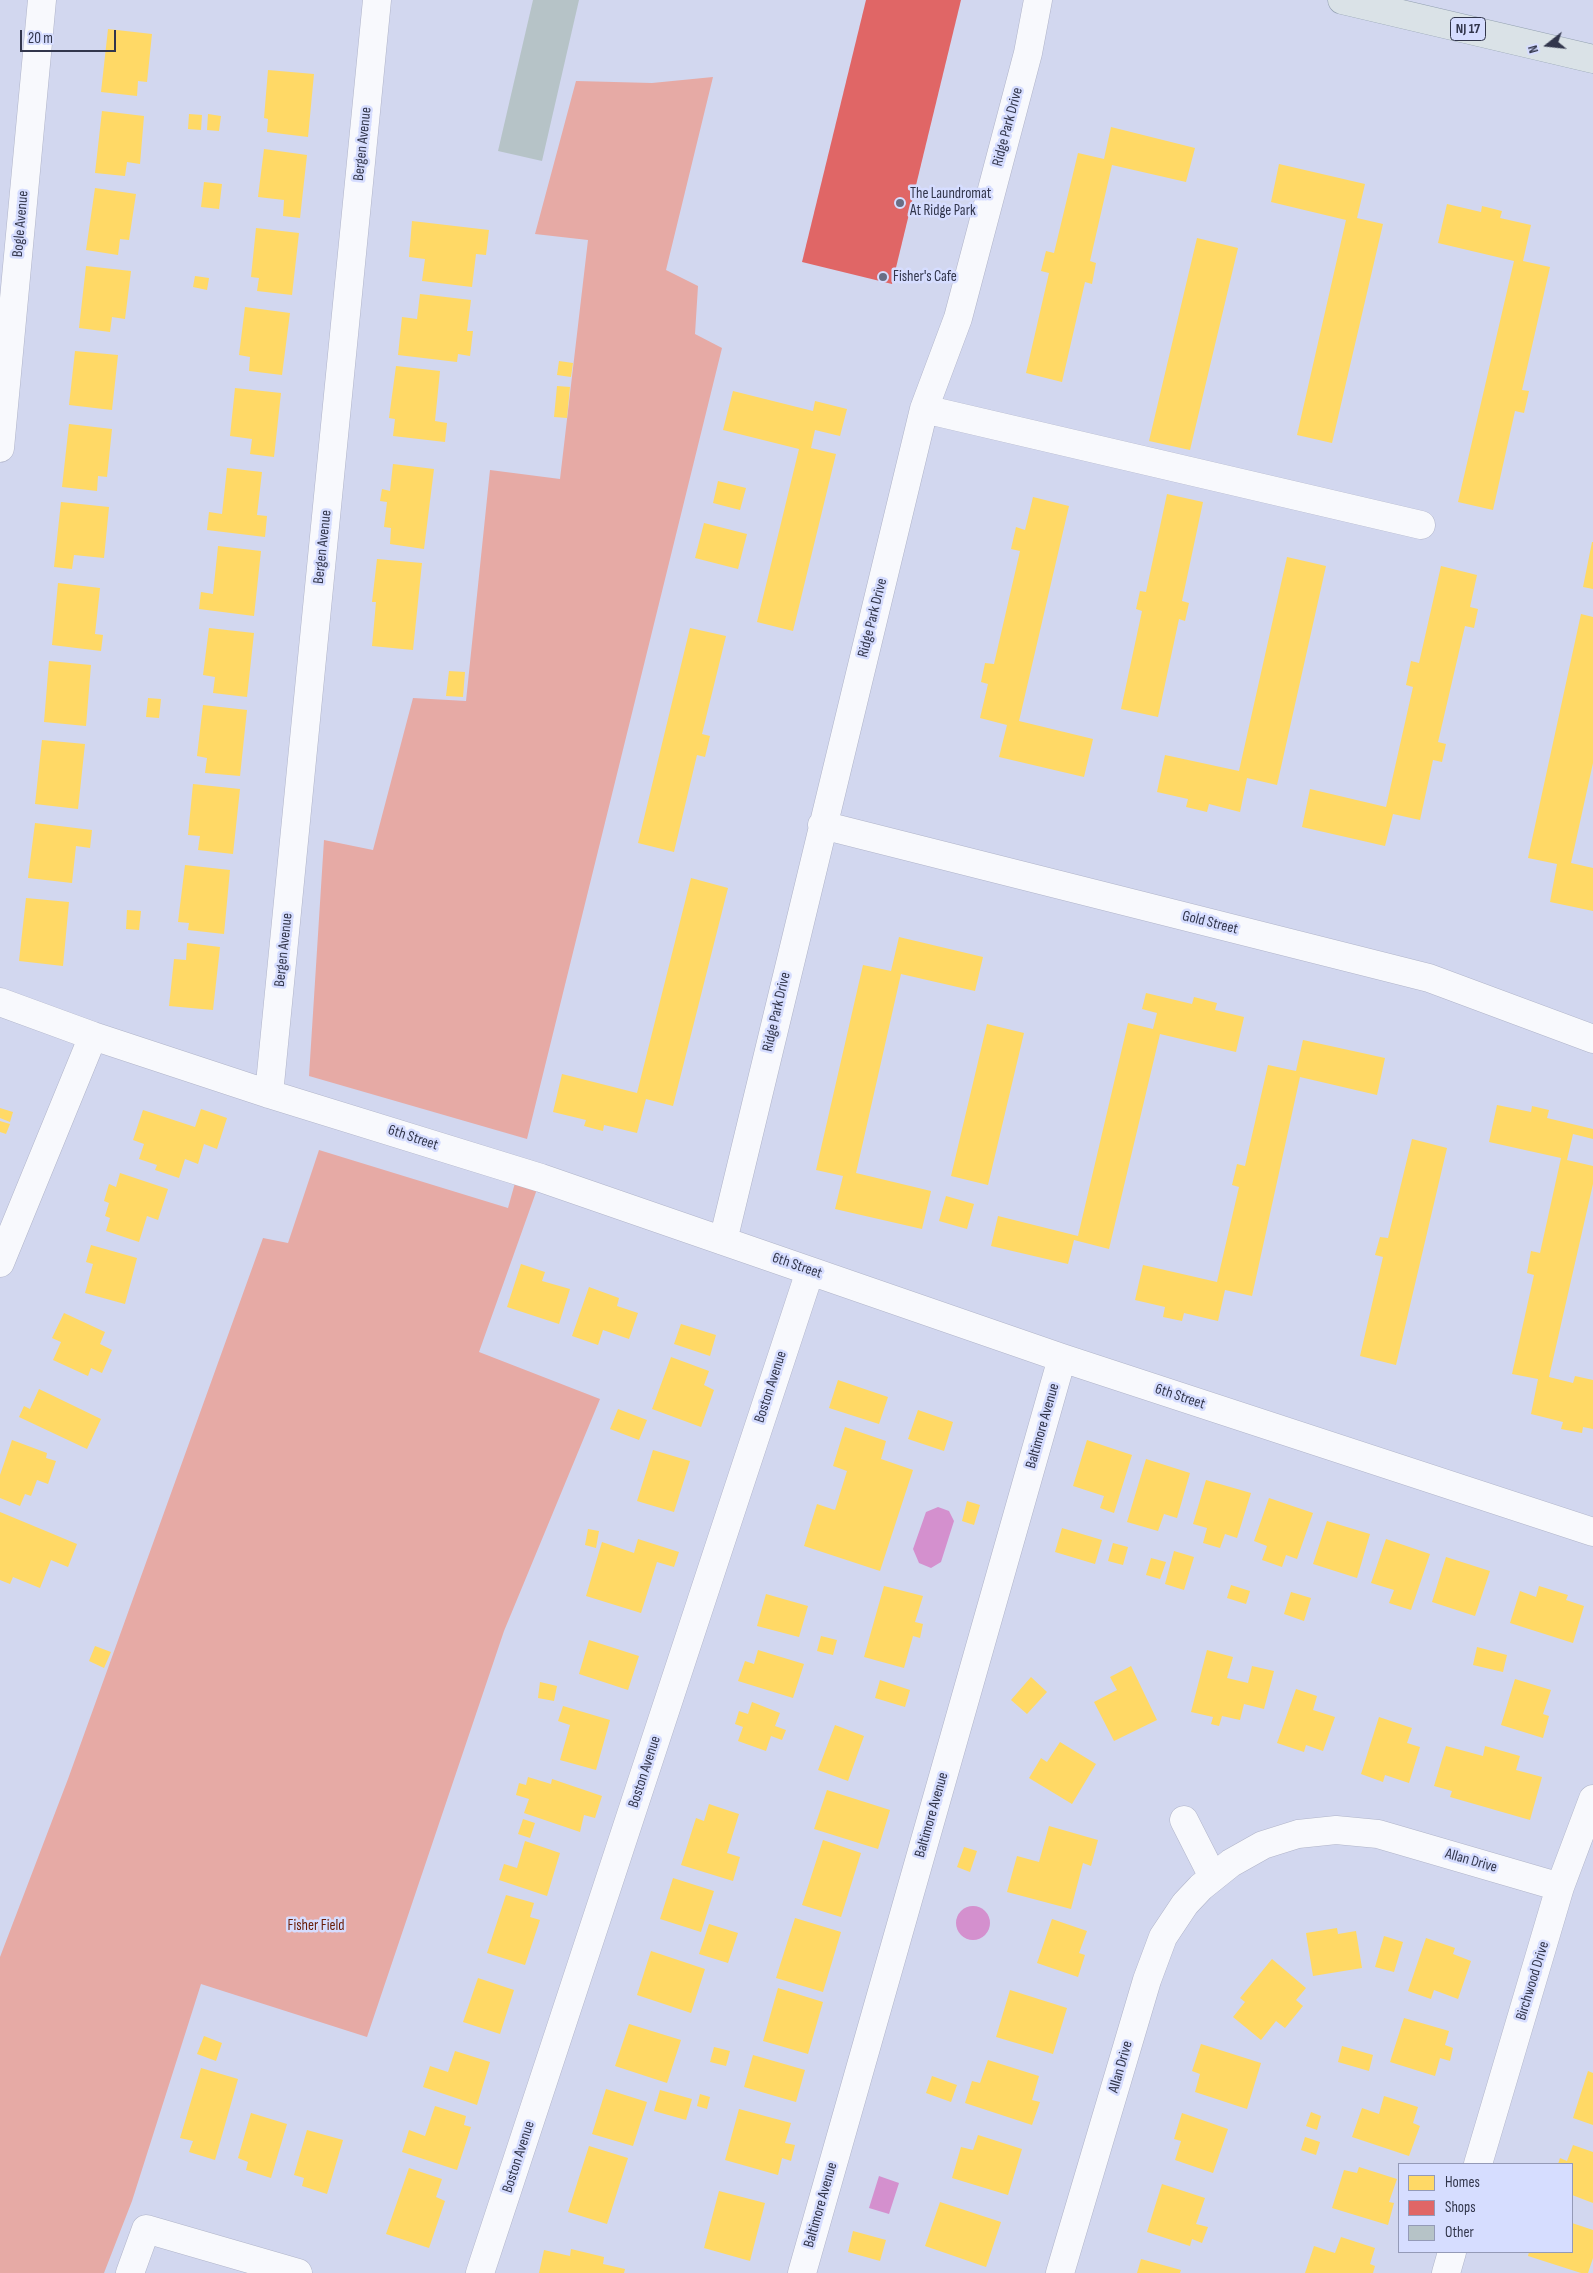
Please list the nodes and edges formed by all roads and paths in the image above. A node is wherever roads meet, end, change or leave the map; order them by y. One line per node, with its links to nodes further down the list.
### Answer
1 (42, 0): 7 (street, Bogle Avenue)
2 (377, 0): 13 (street, Bergen Avenue)
3 (1038, 0): 6 (street, Ridge Park Drive)
4 (1342, 0): 5 (main road, NJ 17)
5 (1593, 59)
6 (924, 410): 8 (street); 9 (street, Ridge Park Drive)
7 (0, 448)
8 (1421, 525)
9 (822, 825): 12 (street, Gold Street); 14 (street, Ridge Park Drive)
10 (0, 1002): 11 (street, 6th Street)
11 (93, 1036): 13 (street, 6th Street); 15 (street)
12 (1593, 1039)
13 (269, 1094): 14 (street, 6th Street)
14 (723, 1241): 16 (street, 6th Street)
15 (0, 1263)
16 (810, 1271): 17 (street, 6th Street); 27 (street, Boston Avenue)
17 (1062, 1358): 18 (street, 6th Street); 28 (street, Baltimore Avenue)
18 (1593, 1532)
19 (1593, 1800): 22 (street, Birchwood Drive)
20 (1184, 1820): 21 (street)
21 (1213, 1877): 22 (street, Allan Drive); 29 (street, Allan Drive)
22 (1560, 1887): 23 (street, Birchwood Drive)
23 (1478, 2163)
24 (1452, 2253): 30 (street)
25 (130, 2273): 26 (street)
26 (298, 2273)
27 (480, 2273)
28 (802, 2273)
29 (1060, 2273)
30 (1446, 2273)

